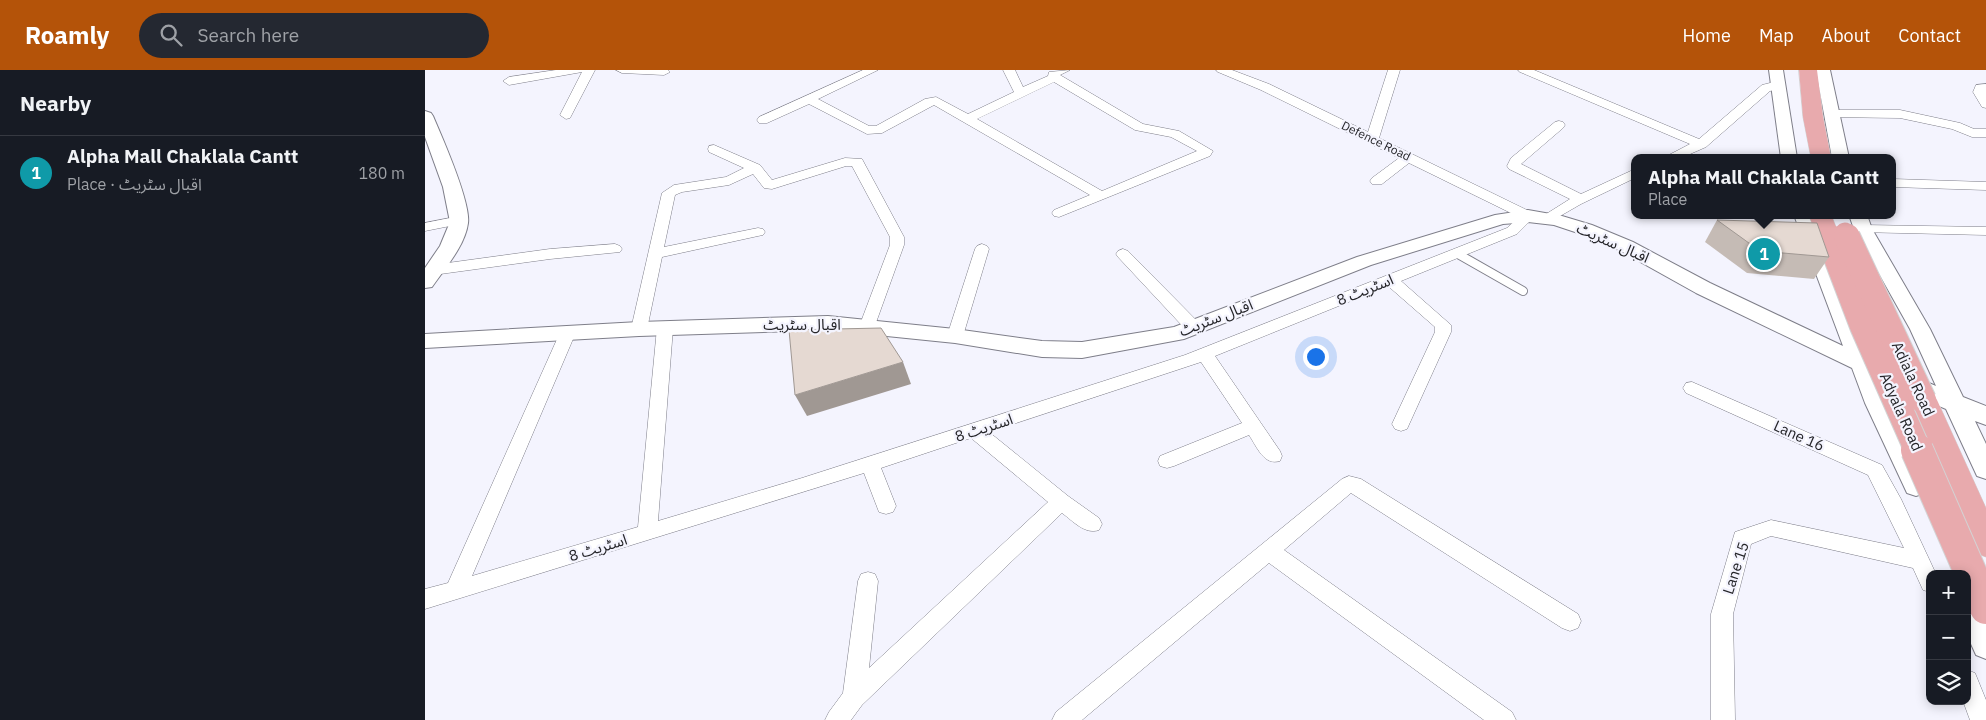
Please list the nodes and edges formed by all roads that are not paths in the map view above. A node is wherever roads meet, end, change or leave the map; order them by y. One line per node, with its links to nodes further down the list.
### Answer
1 (578, 70): 17 (street)
2 (589, 70): 23 (street)
3 (622, 70): 13 (street)
4 (839, 70): 15 (street)
5 (873, 70): 15 (street)
6 (1009, 70): 19 (street)
7 (1222, 70): 29 (street, Defence Road)
8 (1394, 70): 29 (street)
9 (1524, 70): 30 (street)
10 (1793, 70): 35 (main road)
11 (1808, 70): 36 (main road)
12 (1823, 70): 22 (street)
13 (664, 72)
14 (1059, 73): 19 (street); 44 (street)
15 (856, 78): 20 (street)
16 (1777, 78): 30 (street); 34 (street)
17 (509, 81)
18 (1986, 88): 21 (street)
19 (1020, 93): 25 (street)
20 (809, 99): 25 (street); 26 (street)
21 (1986, 104)
22 (1831, 114): 28 (street); 37 (street)
23 (566, 115)
24 (425, 116): 31 (street)
25 (967, 119): 44 (street)
26 (763, 120)
27 (1559, 125): 45 (street)
28 (1986, 133)
29 (1372, 139): 38 (street, Defence Road)
30 (1701, 144): 33 (street)
31 (430, 145): 52 (street)
32 (714, 149): 39 (street)
33 (1678, 154)
34 (1788, 154)
35 (1805, 154)
36 (1820, 154)
37 (1840, 154)
38 (1409, 157): 41 (street); 47 (street, Defence Road)
39 (755, 168): 59 (street); 65 (street)
40 (1631, 175): 45 (street)
41 (1377, 181)
42 (1896, 183): 43 (street)
43 (1986, 186)
44 (1101, 196): 46 (street)
45 (1581, 199): 48 (street)
46 (1059, 213)
47 (1528, 216): 48 (street, اقبال سٹریٹ); 61 (street, اسٹریٹ 8); 67 (street, اقبال سٹریٹ)
48 (1548, 219): 73 (street, اقبال سٹریٹ)
49 (1805, 219): 73 (street)
50 (1822, 219): 96 (main road, Adyala Road, bridge)
51 (1840, 219): 88 (main road, Adiala Road, bridge)
52 (459, 220): 54 (street); 62 (street)
53 (1861, 222): 55 (street); 75 (street)
54 (425, 227)
55 (1986, 230)
56 (758, 232): 59 (street)
57 (615, 249): 62 (street)
58 (982, 249): 70 (street)
59 (655, 254): 68 (street)
60 (1123, 254): 67 (street)
61 (1458, 254): 63 (street, اسٹریٹ 8); 64 (lane)
62 (429, 276)
63 (1390, 280): 72 (street, اسٹریٹ 8); 77 (street)
64 (1523, 291)
65 (867, 327): 66 (street, اقبال سٹریٹ); 70 (street, اقبال سٹریٹ)
66 (665, 328): 68 (street, اقبال سٹریٹ); 87 (street)
67 (1194, 328): 70 (street, اقبال سٹریٹ)
68 (639, 329): 69 (street, اقبال سٹریٹ)
69 (568, 332): 71 (street, اقبال سٹریٹ); 94 (street)
70 (955, 336)
71 (425, 341)
72 (1205, 354): 78 (street); 79 (street, اسٹریٹ 8)
73 (1862, 364): 75 (street, اقبال سٹریٹ); 91 (street)
74 (1692, 388): 90 (street, Lane 16)
75 (1955, 403): 76 (street, اقبال سٹریٹ); 83 (street)
76 (1986, 416)
77 (1401, 424)
78 (1253, 426): 80 (street); 81 (street)
79 (975, 431): 82 (street, اسٹریٹ 8); 84 (street)
80 (1273, 456)
81 (1167, 461)
82 (870, 464): 85 (street); 87 (street, اسٹریٹ 8)
83 (1986, 469)
84 (1061, 502): 86 (street); 101 (street)
85 (886, 506)
86 (1092, 524)
87 (647, 533): 94 (street, اسٹریٹ 8)
88 (1986, 543)
89 (1267, 550): 98 (street); 103 (street); 104 (street)
90 (1921, 562): 92 (street, Lane 16); 105 (street, Lane 15)
91 (1953, 570)
92 (1926, 574)
93 (868, 582): 101 (street)
94 (455, 591): 95 (street, اسٹریٹ 8)
95 (425, 600)
96 (1986, 608)
97 (1971, 611): 99 (street)
98 (1570, 621)
99 (1986, 646)
100 (1971, 691): 106 (street)
101 (854, 697): 102 (street)
102 (837, 720)
103 (1064, 720)
104 (1504, 720)
105 (1723, 720)
106 (1982, 720)

